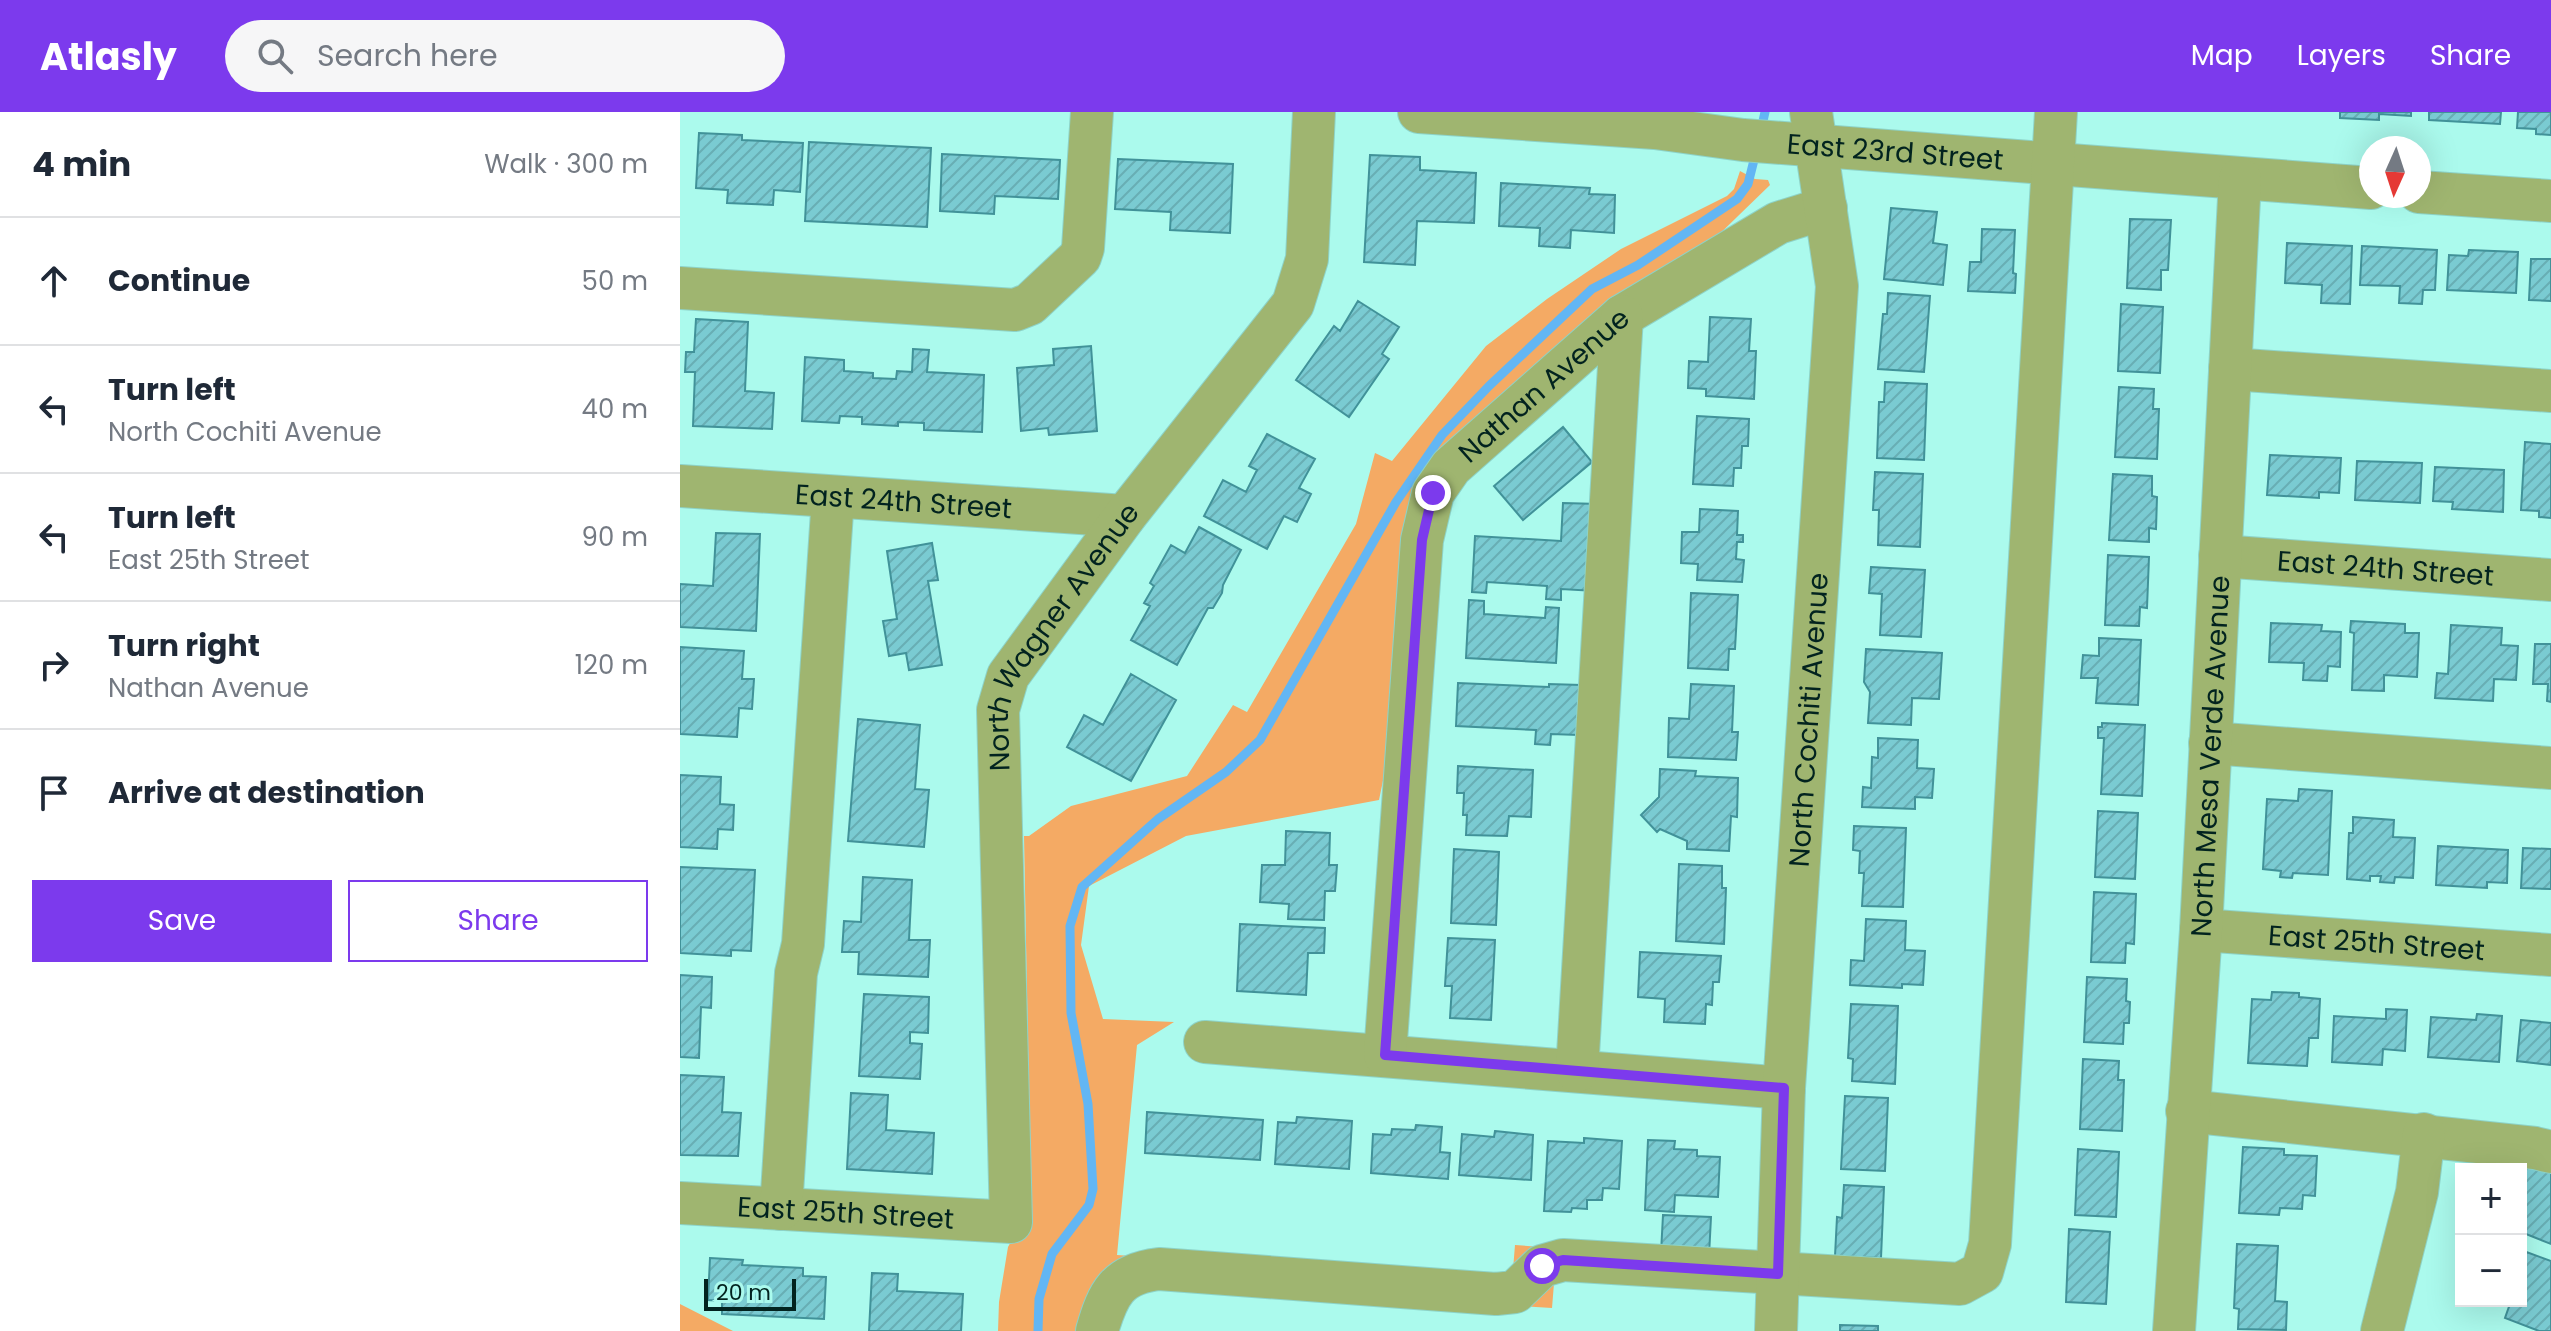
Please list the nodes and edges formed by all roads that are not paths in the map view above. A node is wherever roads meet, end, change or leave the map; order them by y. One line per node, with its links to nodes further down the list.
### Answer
1 (1092, 112): 12 (street)
2 (1314, 112): 18 (street, North Wagner Avenue)
3 (1419, 112): 5 (street, East 23rd Street)
4 (2056, 112): 6 (street)
5 (1814, 128): 6 (street, East 23rd Street); 11 (street, North Cochiti Avenue)
6 (2052, 163): 7 (street, East 23rd Street); 35 (street)
7 (2240, 179): 8 (street, East 23rd Street); 14 (street, North Mesa Verde Avenue)
8 (2359, 187)
9 (2431, 193): 10 (street)
10 (2551, 201)
11 (1826, 208): 13 (street, Nathan Avenue); 28 (street, North Cochiti Avenue)
12 (680, 288)
13 (1622, 316): 26 (street, Nathan Avenue); 27 (street)
14 (2230, 369): 15 (street); 19 (street, North Mesa Verde Avenue)
15 (2551, 391)
16 (680, 486): 17 (street, East 24th Street)
17 (833, 497): 18 (street, East 24th Street); 33 (street)
18 (1125, 516): 34 (street, North Wagner Avenue)
19 (2220, 556): 20 (street, East 24th Street); 21 (street, North Mesa Verde Avenue)
20 (2551, 580)
21 (2210, 743): 22 (street); 23 (street, North Mesa Verde Avenue)
22 (2551, 768)
23 (2201, 930): 24 (street, East 25th Street); 29 (street, North Mesa Verde Avenue)
24 (2551, 955)
25 (1205, 1042): 26 (street)
26 (1385, 1055): 27 (street)
27 (1577, 1071): 28 (street)
28 (1784, 1088): 35 (street, North Cochiti Avenue)
29 (2187, 1111): 30 (street); 38 (street, North Mesa Verde Avenue)
30 (2424, 1134): 31 (street); 39 (street)
31 (2551, 1152)
32 (680, 1203): 33 (street, East 25th Street)
33 (781, 1209): 34 (street, East 25th Street)
34 (1011, 1222)
35 (1778, 1274): 36 (street); 37 (street, North Cochiti Avenue)
36 (1097, 1331)
37 (1776, 1331)
38 (2174, 1331)
39 (2382, 1331)

